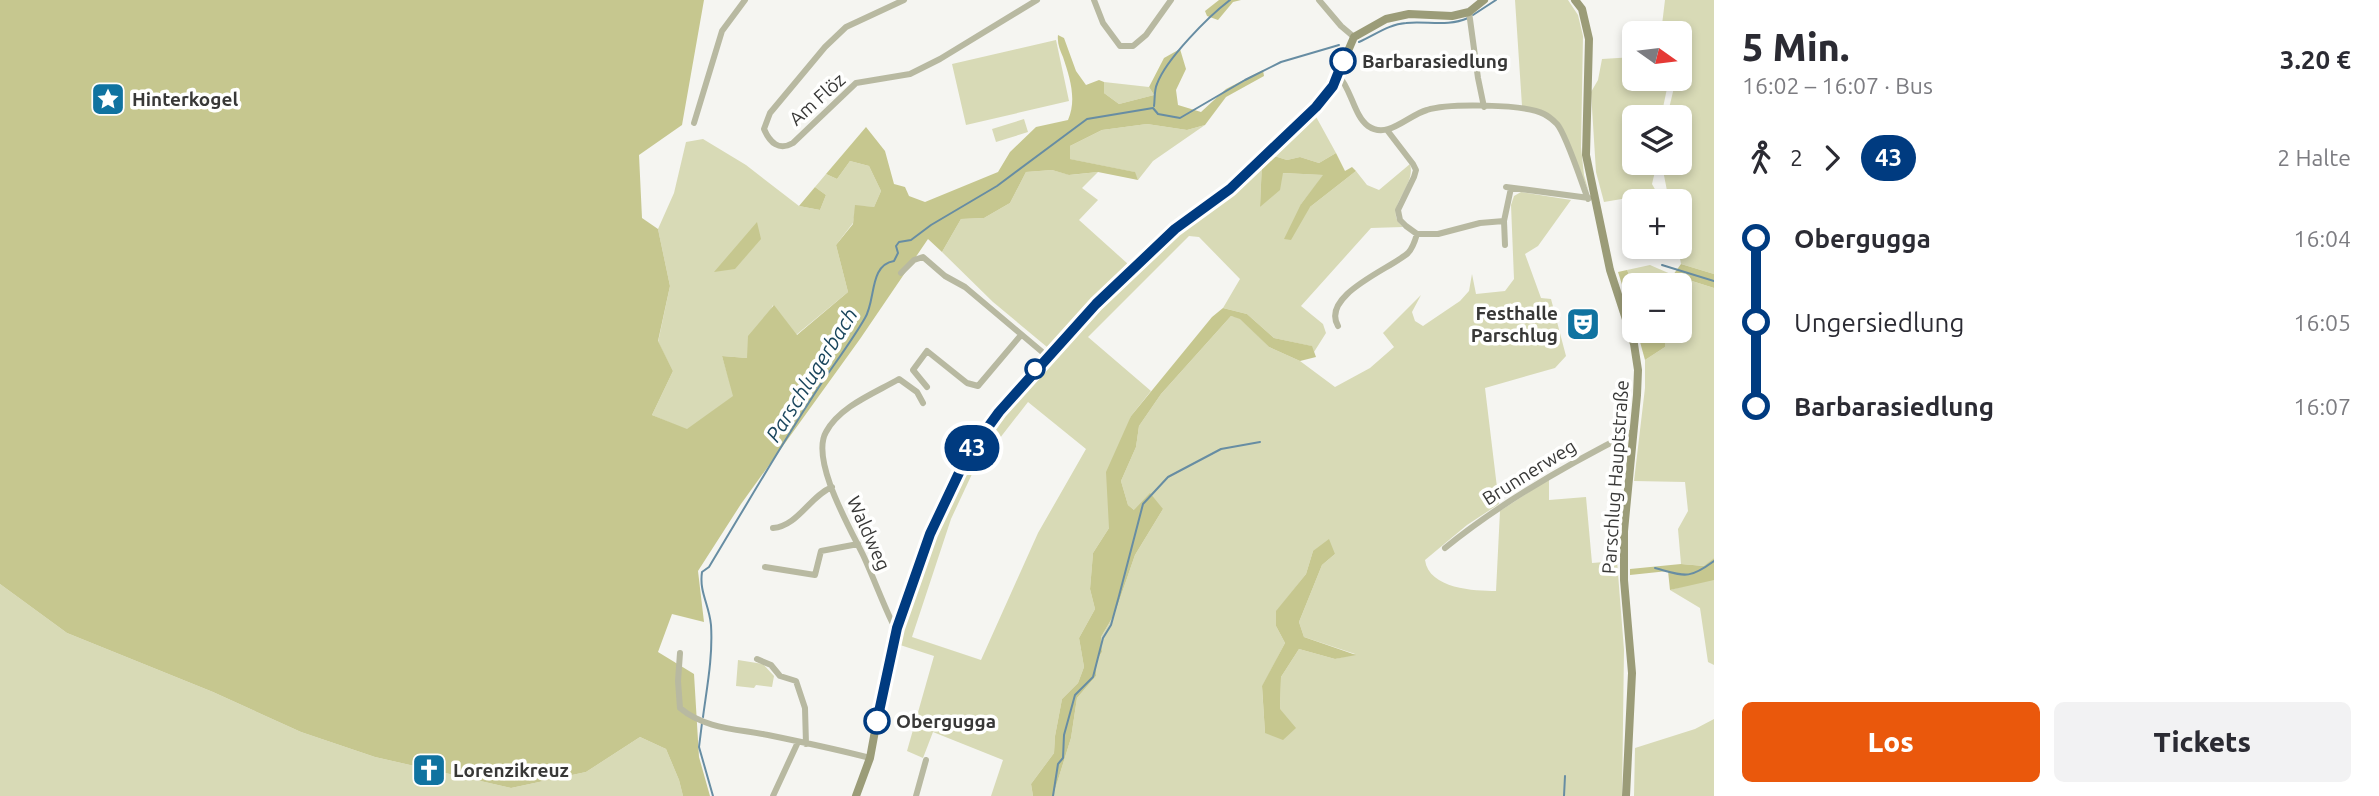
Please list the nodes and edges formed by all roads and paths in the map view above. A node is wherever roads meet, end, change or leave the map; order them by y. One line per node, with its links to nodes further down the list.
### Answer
1 (745, 0): 13 (street)
2 (904, 0): 3 (street, Am Flöz)
3 (1037, 0)
4 (1094, 0): 5 (street)
5 (1171, 0)
6 (1319, 0): 10 (street)
7 (1484, 0): 9 (main road)
8 (1576, 0): 15 (main road, Parschlug Hauptstraße)
9 (1470, 16): 10 (main road); 12 (street)
10 (1354, 37): 11 (main road)
11 (1338, 75): 14 (street); 22 (main road)
12 (1484, 107): 14 (street); 15 (street)
13 (694, 123)
14 (1387, 130): 17 (street)
15 (1591, 198): 16 (street); 25 (main road, Parschlug Hauptstraße)
16 (1504, 221): 17 (street); 18 (street)
17 (1418, 234): 20 (street)
18 (1505, 245)
19 (901, 273): 21 (street)
20 (1338, 326)
21 (1021, 335): 22 (street); 23 (street)
22 (1047, 356): 31 (main road)
23 (927, 387)
24 (923, 403): 26 (street, Waldweg)
25 (1634, 431): 29 (street, Brunnerweg); 40 (main road, Parschlug Hauptstraße)
26 (832, 487): 27 (street, Waldweg); 28 (street, Waldweg)
27 (773, 528)
28 (858, 544): 30 (street); 31 (street, Waldweg)
29 (1445, 548)
30 (765, 567)
31 (897, 628): 35 (main road)
32 (680, 653): 34 (street)
33 (757, 659): 34 (street)
34 (802, 743): 35 (street); 37 (street)
35 (870, 758): 38 (main road)
36 (926, 760): 39 (street)
37 (773, 796)
38 (856, 796)
39 (916, 796)
40 (1626, 796)

